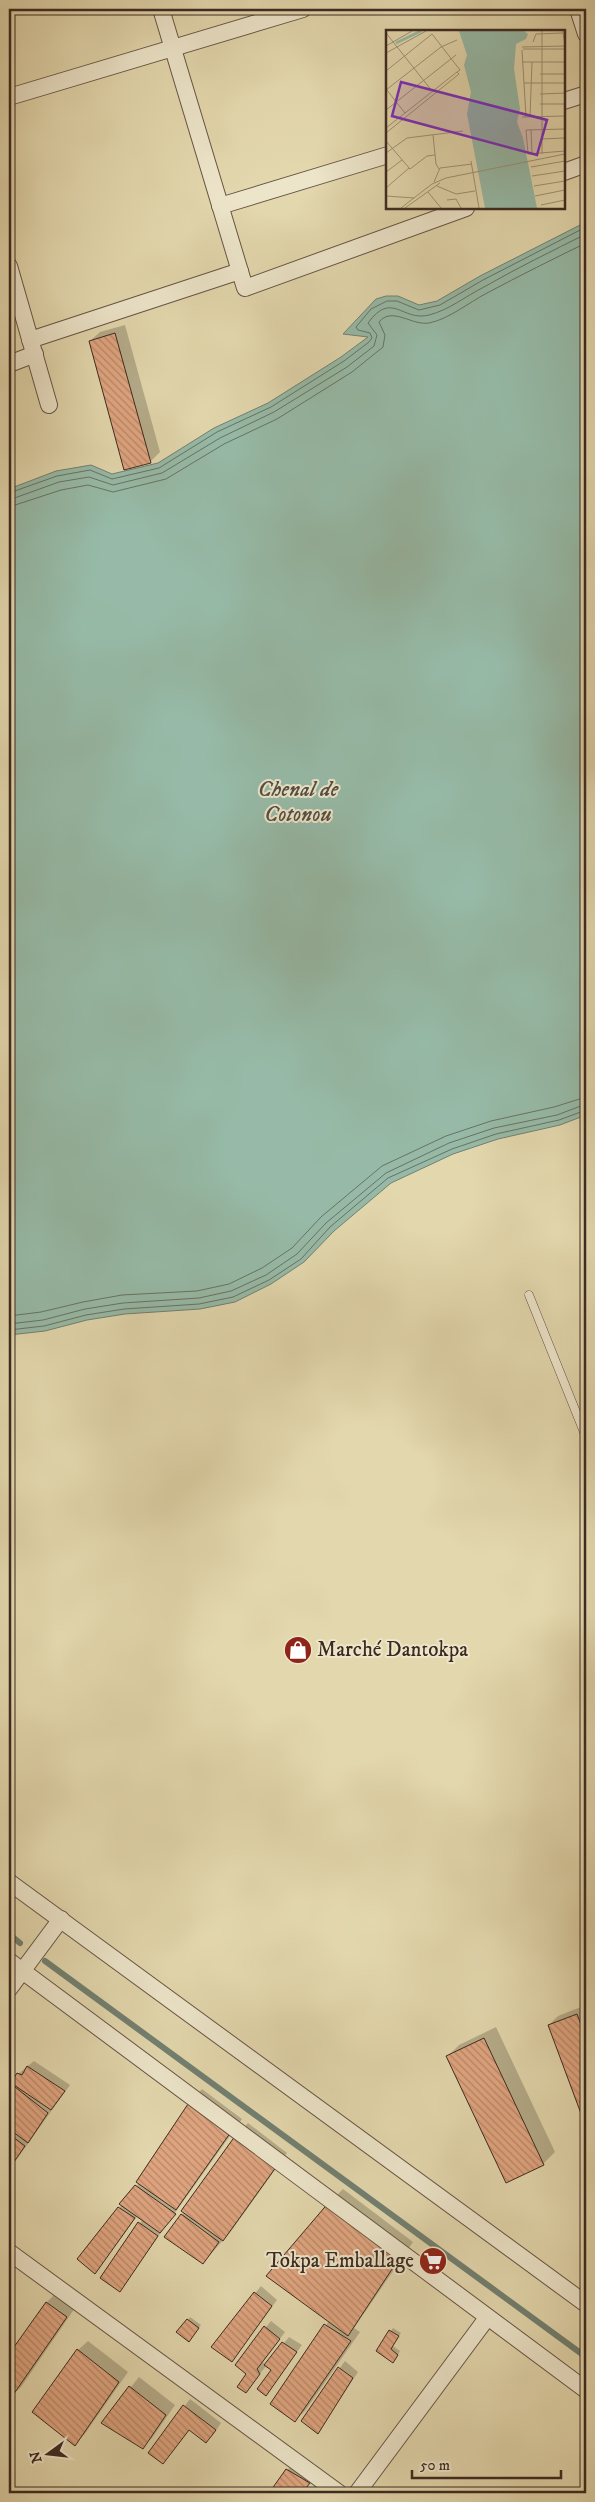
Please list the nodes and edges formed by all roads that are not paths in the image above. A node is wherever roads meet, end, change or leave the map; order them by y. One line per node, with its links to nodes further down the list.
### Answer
1 (161, 9): 5 (street)
2 (303, 9): 5 (street)
3 (578, 9): 4 (street)
4 (586, 34)
5 (172, 48): 7 (street); 12 (street)
6 (586, 94): 8 (street)
7 (9, 97)
8 (565, 101)
9 (386, 156): 12 (street)
10 (586, 164): 11 (street)
11 (565, 172)
12 (220, 206): 14 (street)
13 (463, 209): 14 (street)
14 (240, 271): 16 (street)
15 (10, 273): 16 (street)
16 (33, 347): 17 (street); 18 (street)
17 (9, 364)
18 (49, 405)
19 (529, 1294): 20 (lane)
20 (586, 1436)
21 (9, 1882): 22 (street)
22 (61, 1919): 24 (street); 27 (street)
23 (9, 1961): 24 (street)
24 (22, 1971): 25 (street); 28 (street)
25 (9, 1989)
26 (9, 2252): 30 (street)
27 (586, 2304)
28 (487, 2318): 29 (street); 31 (street)
29 (586, 2390)
30 (338, 2493)
31 (357, 2493)

